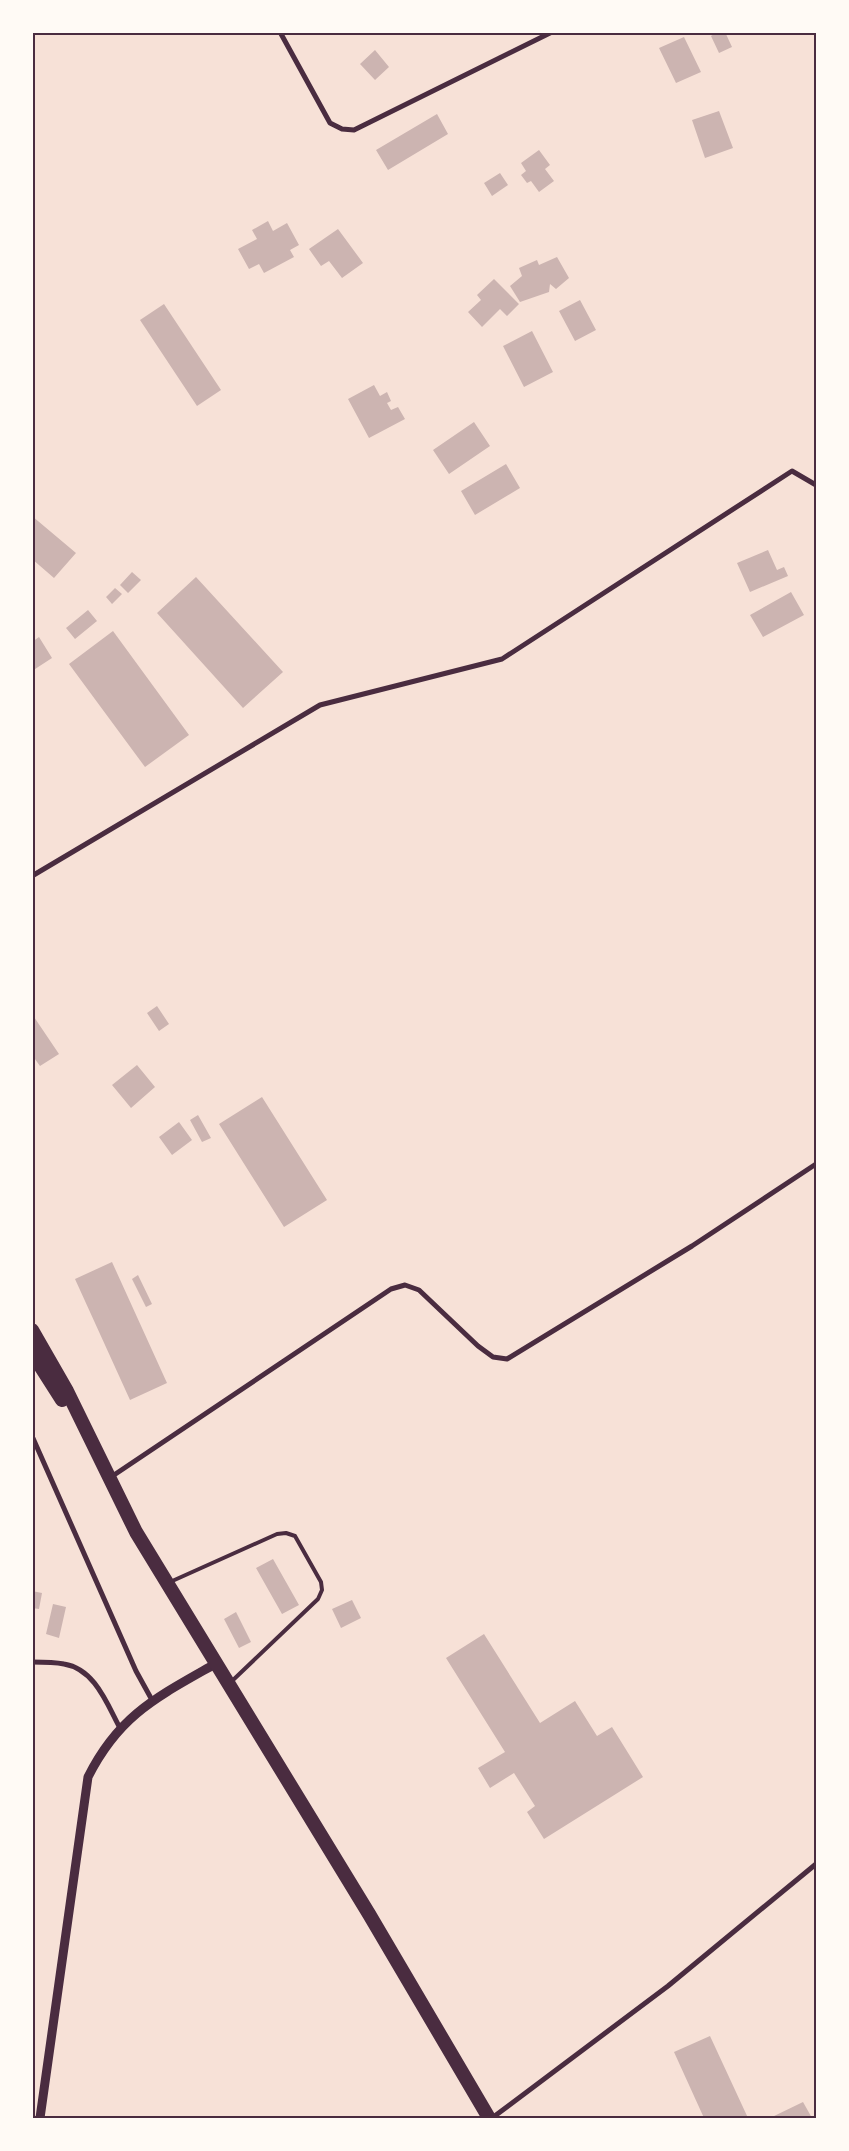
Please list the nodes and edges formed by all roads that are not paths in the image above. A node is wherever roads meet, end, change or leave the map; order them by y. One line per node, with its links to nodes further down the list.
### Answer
1 (280, 32): 2 (street)
2 (552, 32)
3 (816, 485): 4 (street)
4 (32, 876)
5 (816, 1164): 10 (street)
6 (32, 1330): 8 (highway)
7 (32, 1353): 8 (highway)
8 (83, 1428): 10 (highway)
9 (32, 1436): 15 (street)
10 (109, 1478): 11 (highway)
11 (168, 1583): 13 (highway); 14 (lane)
12 (32, 1662): 16 (street)
13 (215, 1664): 14 (highway); 15 (street)
14 (229, 1685): 19 (highway)
15 (152, 1700): 16 (street)
16 (120, 1728): 18 (street)
17 (816, 1864): 19 (street)
18 (40, 2118)
19 (490, 2118)

